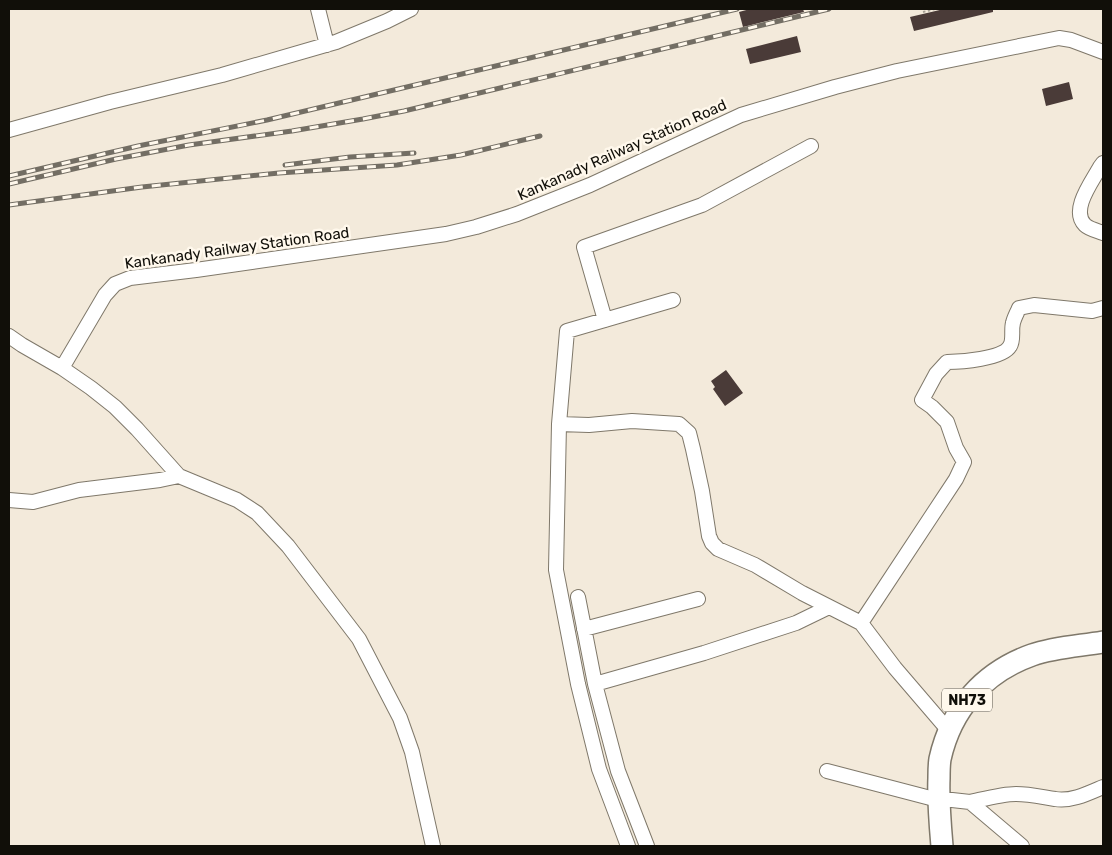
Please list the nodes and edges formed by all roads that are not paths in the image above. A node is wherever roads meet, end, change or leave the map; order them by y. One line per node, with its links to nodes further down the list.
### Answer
1 (318, 9): 3 (street)
2 (411, 9): 3 (street)
3 (327, 45): 5 (street)
4 (1103, 52): 15 (street, Kankanady Railway Station Road)
5 (9, 130)
6 (811, 146): 11 (street)
7 (1103, 163): 8 (street)
8 (1103, 232)
9 (672, 300): 11 (street)
10 (1103, 308): 22 (street)
11 (605, 320): 16 (street)
12 (9, 336): 13 (street)
13 (22, 345): 14 (street); 15 (street)
14 (9, 353)
15 (62, 368): 17 (street)
16 (559, 424): 21 (street); 32 (street)
17 (178, 476): 18 (street); 31 (street)
18 (9, 500)
19 (578, 598): 23 (street)
20 (698, 599): 23 (street)
21 (829, 607): 22 (street); 26 (street)
22 (860, 623): 27 (street)
23 (584, 629): 26 (street)
24 (1103, 642): 27 (highway, NH73)
25 (1103, 654): 30 (highway, NH73)
26 (594, 684): 33 (street)
27 (949, 731): 30 (highway, NH73)
28 (827, 771): 30 (street)
29 (1103, 787): 30 (street)
30 (953, 800): 34 (highway, NH73); 35 (highway, NH73); 36 (street)
31 (433, 846)
32 (628, 846)
33 (648, 846)
34 (942, 846)
35 (956, 846)
36 (1022, 846)

